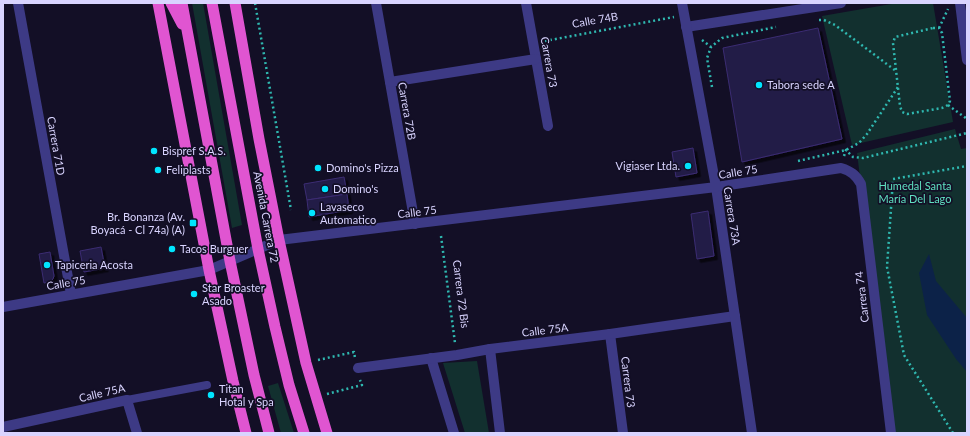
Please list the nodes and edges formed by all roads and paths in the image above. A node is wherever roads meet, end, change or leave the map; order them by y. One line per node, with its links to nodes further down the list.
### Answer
1 (18, 3): 43 (street, Carrera 71D)
2 (158, 3): 42 (highway)
3 (171, 3): 19 (highway)
4 (182, 3): 19 (highway)
5 (212, 3): 40 (highway, Avenida Carrera 72)
6 (235, 3): 39 (highway, Avenida Carrera 72)
7 (255, 3): 36 (path)
8 (376, 3): 24 (street, Carrera 72B)
9 (526, 3): 20 (street, Carrera 73)
10 (682, 3): 14 (street, Carrera 73A)
11 (841, 3): 17 (street)
12 (950, 3): 18 (path)
13 (960, 3): 22 (street)
14 (684, 15): 17 (street, Carrera 73A); 20 (path, Calle 74B)
15 (817, 20): 23 (path)
16 (781, 26): 26 (path)
17 (686, 27): 35 (street, Carrera 73A)
18 (939, 28): 23 (path); 27 (path)
19 (188, 34): 41 (highway)
20 (533, 43): 21 (street, Carrera 73)
21 (536, 59): 24 (street); 29 (street, Carrera 73)
22 (967, 60)
23 (896, 71): 25 (path)
24 (390, 82): 37 (street, Carrera 72B)
25 (898, 87): 27 (path); 31 (path)
26 (712, 89)
27 (948, 105): 28 (path)
28 (967, 119)
29 (548, 126)
30 (967, 133): 31 (path)
31 (846, 150): 32 (path)
32 (794, 161)
33 (967, 166): 66 (path)
34 (841, 168): 35 (street, Calle 75); 65 (street, Carrera 74)
35 (716, 188): 37 (street, Calle 75); 45 (street, Carrera 73A)
36 (291, 210)
37 (415, 224): 39 (street, Calle 75)
38 (441, 236): 48 (path, Carrera 72 Bis)
39 (279, 240): 40 (street, Calle 75); 50 (highway, Avenida Carrera 72)
40 (258, 249): 41 (street, Calle 75); 59 (highway, Avenida Carrera 72)
41 (230, 261): 42 (street, Calle 75); 58 (highway)
42 (210, 270): 43 (street, Calle 75); 57 (highway)
43 (71, 294): 44 (street, Calle 75)
44 (3, 306)
45 (735, 316): 46 (street, Calle 75A); 64 (street, Carrera 73A)
46 (610, 334): 47 (street, Calle 75A); 63 (street, Carrera 73)
47 (490, 349): 48 (street, Calle 75A); 62 (street)
48 (457, 355): 49 (street, Calle 75A)
49 (431, 358): 51 (street, Calle 75A); 61 (street)
50 (306, 363): 51 (path); 53 (highway, Avenida Carrera 72)
51 (358, 368): 53 (path)
52 (207, 385): 54 (lane, Calle 75A)
53 (315, 396): 60 (highway, Avenida Carrera 72)
54 (127, 400): 55 (street, Calle 75A); 56 (street)
55 (9, 429)
56 (137, 433)
57 (246, 433)
58 (269, 433)
59 (304, 433)
60 (327, 433)
61 (454, 433)
62 (500, 433)
63 (623, 433)
64 (752, 433)
65 (891, 433)
66 (953, 433)

